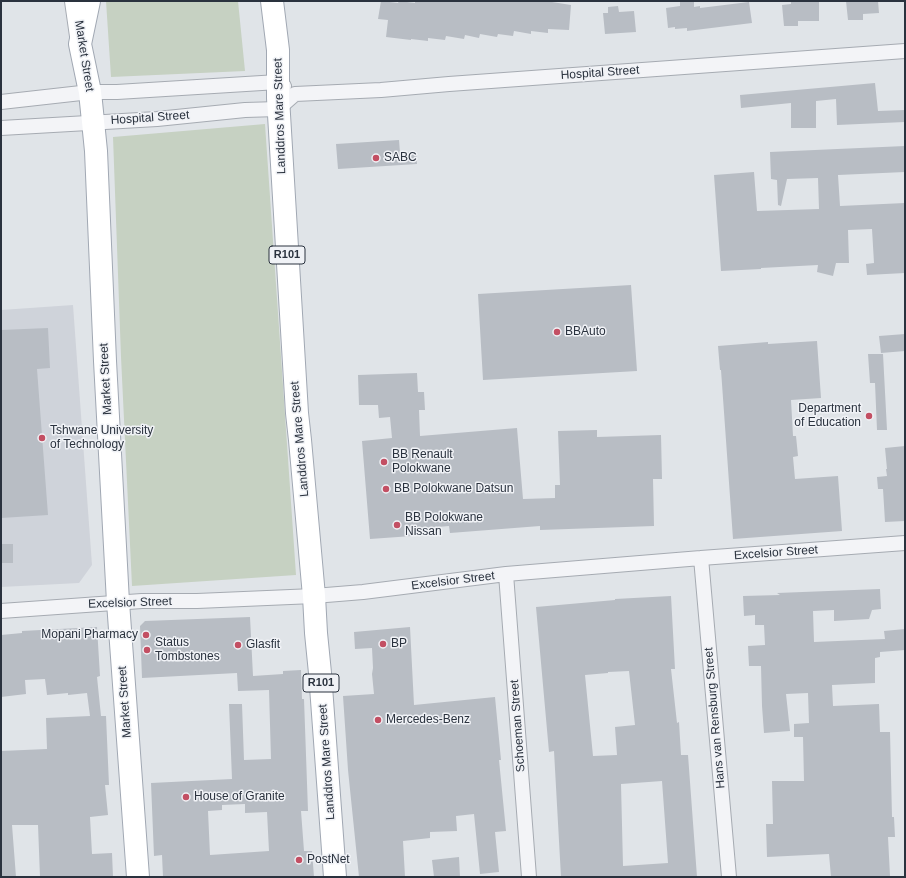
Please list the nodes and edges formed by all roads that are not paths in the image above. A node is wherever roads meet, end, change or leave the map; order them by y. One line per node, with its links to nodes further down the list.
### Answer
1 (75, 1): 4 (main road, Market Street)
2 (89, 1): 4 (main road)
3 (272, 1): 6 (main road, Landdros Mare Street / R101)
4 (80, 44): 7 (main road, Market Street)
5 (905, 51): 6 (street, Hospital Street)
6 (286, 88): 7 (street, Hospital Street); 9 (main road, Landdros Mare Street / R101)
7 (90, 92): 8 (street, Hospital Street); 10 (main road, Market Street)
8 (1, 102)
9 (278, 109): 10 (street, Hospital Street); 15 (main road, Landdros Mare Street / R101)
10 (93, 122): 11 (street, Hospital Street); 16 (main road, Market Street)
11 (1, 128)
12 (905, 543): 13 (street, Excelsior Street)
13 (701, 558): 14 (street, Excelsior Street); 21 (street, Hans van Rensburg Street)
14 (506, 574): 15 (street, Excelsior Street); 20 (street, Schoeman Street)
15 (314, 596): 16 (street, Excelsior Street); 19 (main road, Landdros Mare Street / R101)
16 (118, 602): 17 (street, Excelsior Street); 18 (main road, Market Street)
17 (1, 611)
18 (138, 877)
19 (335, 877)
20 (529, 877)
21 (729, 877)

